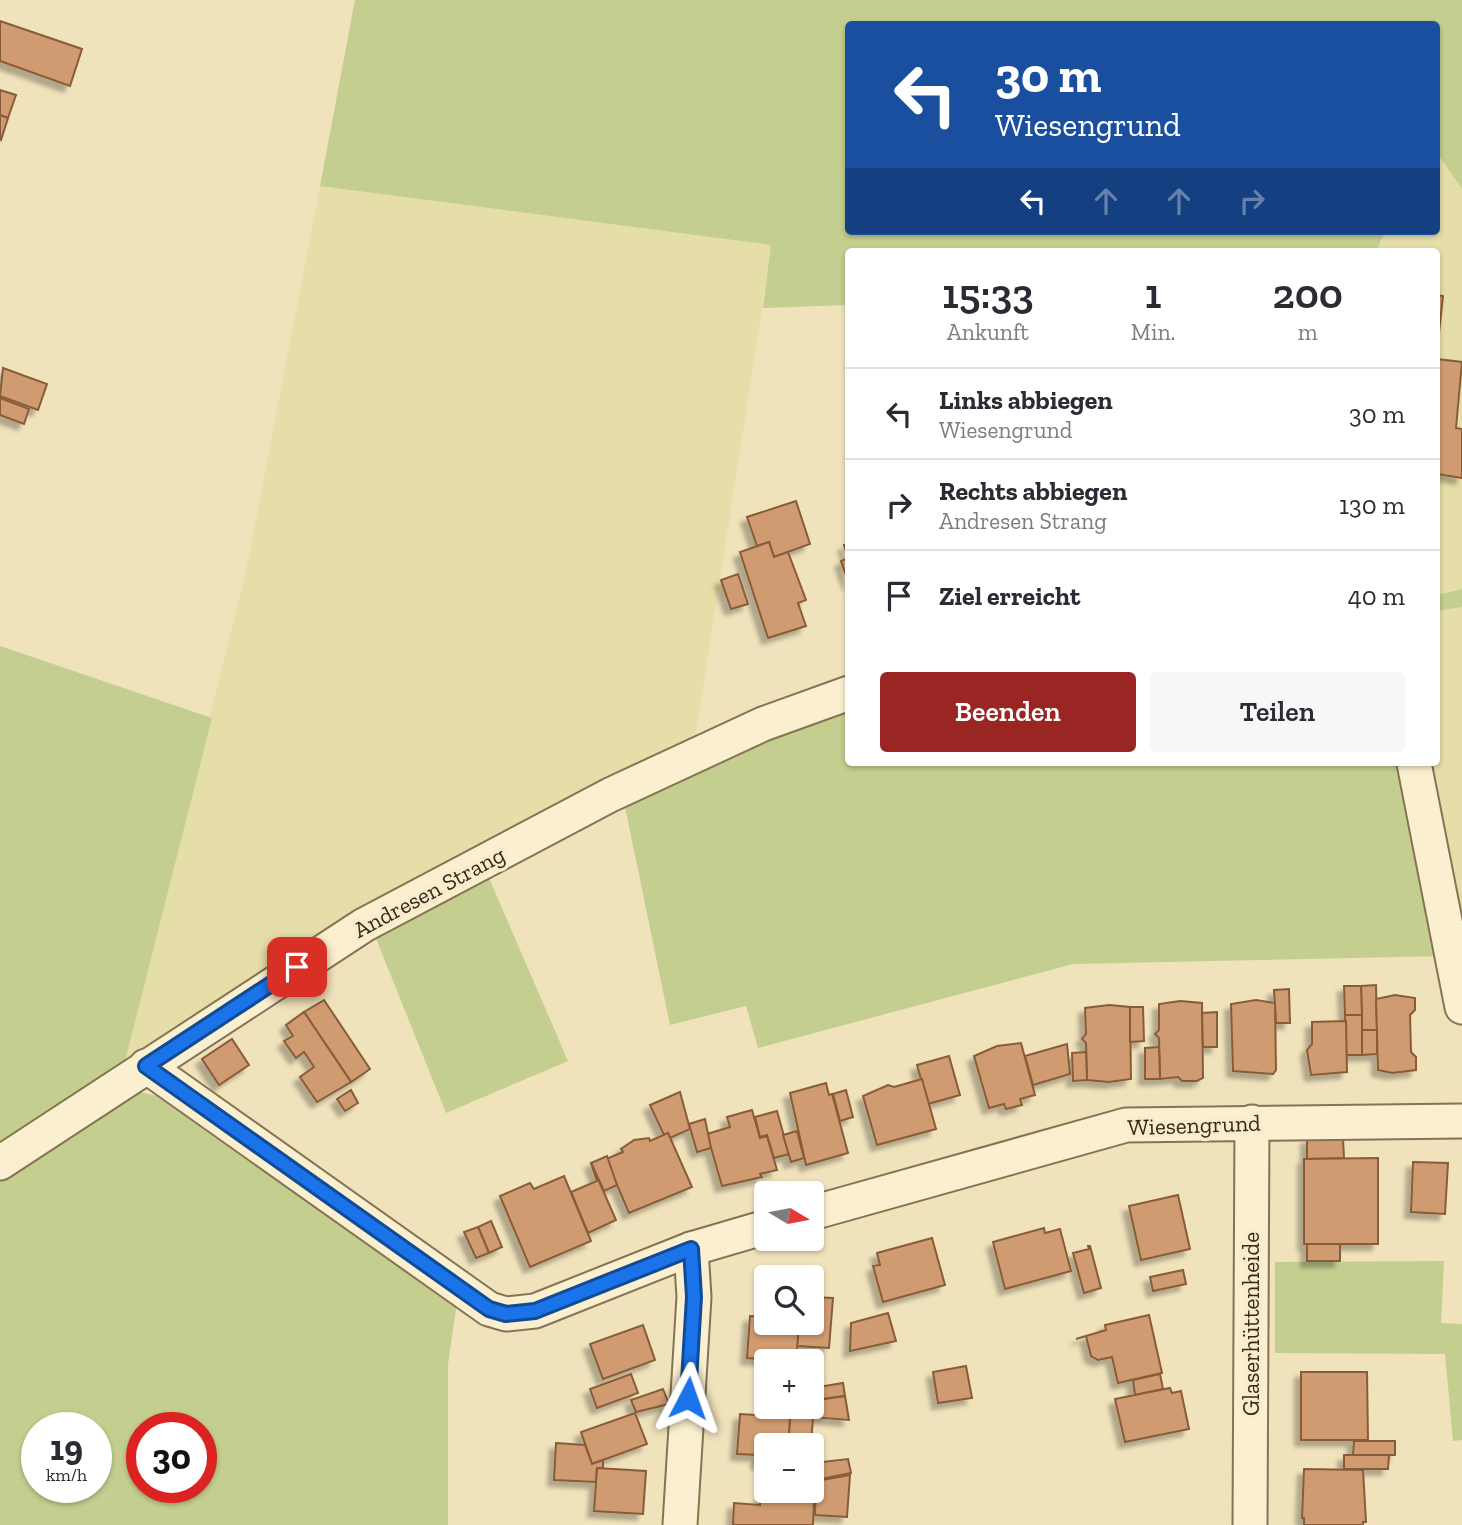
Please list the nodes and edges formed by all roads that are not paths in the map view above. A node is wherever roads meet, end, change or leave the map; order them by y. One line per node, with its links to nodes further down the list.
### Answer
1 (845, 694): 4 (street, Andresen Strang)
2 (1415, 766): 3 (street)
3 (1462, 1007)
4 (146, 1066): 7 (street, Andresen Strang); 10 (street)
5 (1462, 1121): 6 (street, Wiesengrund)
6 (1252, 1122): 8 (street, Wiesengrund); 12 (street, Glaserhüttenheide)
7 (0, 1163)
8 (824, 1210)
9 (754, 1231): 10 (street)
10 (691, 1249): 11 (street)
11 (680, 1525)
12 (1250, 1525)

